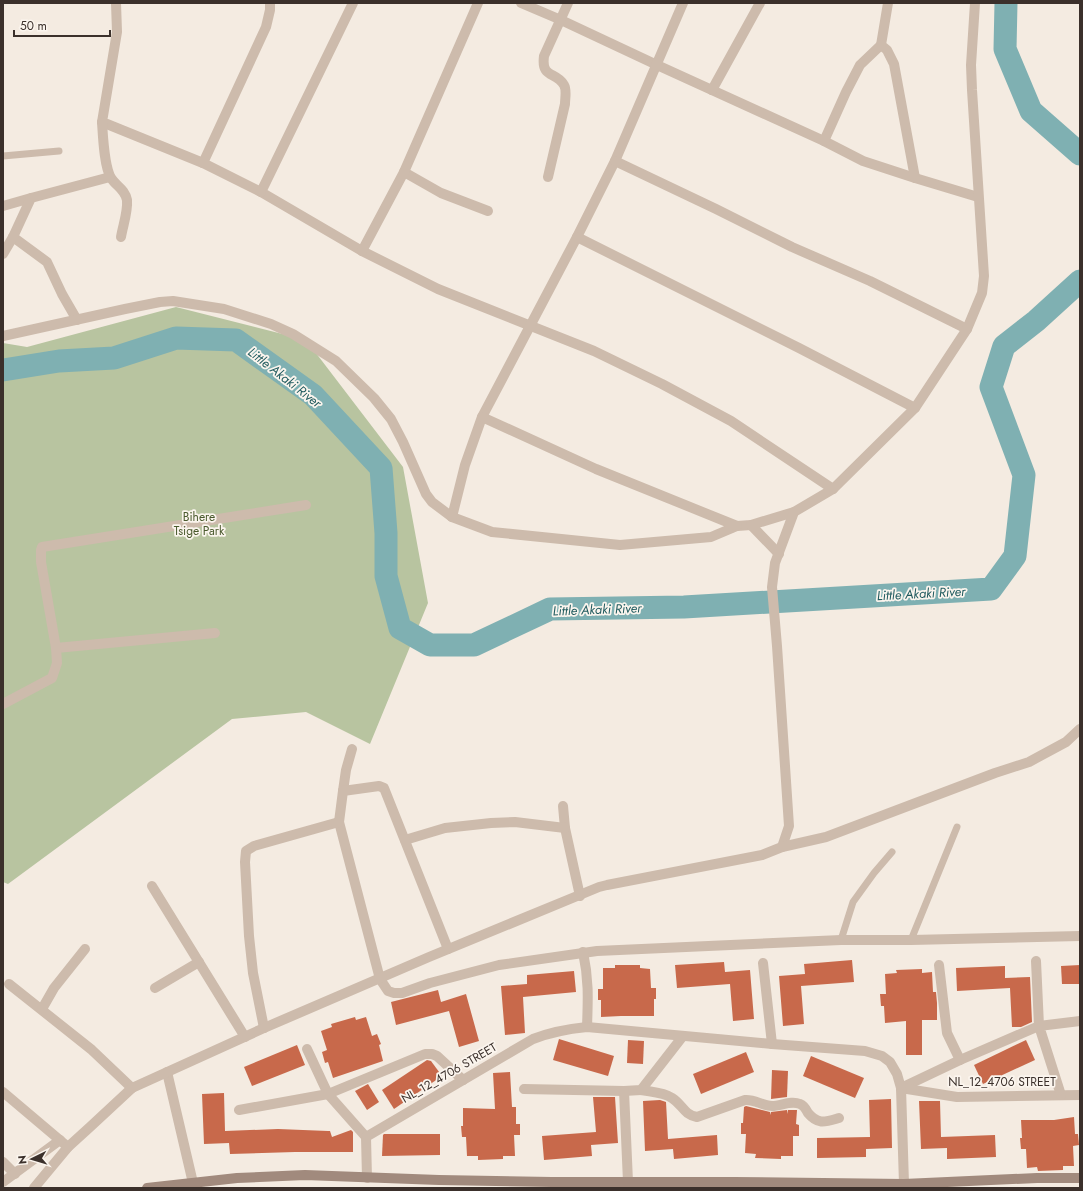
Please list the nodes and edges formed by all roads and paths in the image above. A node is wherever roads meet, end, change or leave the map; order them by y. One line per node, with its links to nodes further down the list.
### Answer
1 (116, 3): 15 (street)
2 (270, 3): 20 (street)
3 (353, 3): 25 (street)
4 (478, 3): 21 (street)
5 (521, 3): 11 (street)
6 (568, 3): 11 (street)
7 (682, 3): 13 (street)
8 (760, 3): 14 (street)
9 (888, 3): 12 (street)
10 (975, 3): 26 (street)
11 (561, 20): 13 (street); 23 (street)
12 (881, 45): 16 (street); 24 (street)
13 (657, 66): 14 (street); 19 (street)
14 (712, 90): 16 (street)
15 (102, 122): 20 (street); 22 (street)
16 (824, 141): 24 (street)
17 (59, 152): 18 (lane)
18 (3, 156)
19 (615, 161): 32 (street); 37 (street)
20 (203, 163): 25 (street)
21 (404, 172): 29 (street); 33 (street)
22 (110, 177): 27 (street); 31 (street)
23 (548, 177)
24 (915, 178): 26 (street)
25 (261, 192): 33 (street)
26 (978, 197): 37 (street)
27 (31, 198): 28 (street); 30 (street)
28 (3, 206)
29 (488, 211)
30 (13, 237): 34 (street); 35 (street)
31 (121, 237)
32 (577, 238): 36 (street); 39 (street)
33 (362, 251): 36 (street)
34 (3, 254)
35 (77, 320): 38 (street); 44 (street)
36 (531, 326): 40 (street); 41 (street)
37 (966, 329): 39 (street)
38 (3, 336)
39 (915, 408): 41 (street)
40 (482, 417): 44 (street); 46 (street)
41 (833, 489): 43 (street)
42 (306, 505): 49 (street)
43 (794, 512): 45 (street); 47 (street)
44 (452, 517): 46 (street)
45 (751, 525): 46 (street); 47 (street)
46 (737, 526)
47 (779, 554): 59 (street)
48 (215, 633): 49 (street)
49 (56, 648): 50 (street)
50 (3, 704)
51 (1080, 728): 59 (street)
52 (352, 749): 53 (street)
53 (343, 791): 55 (street); 58 (street)
54 (563, 806): 57 (street)
55 (339, 822): 73 (street); 80 (street)
56 (957, 827): 65 (lane)
57 (565, 828): 58 (street); 62 (street)
58 (405, 840): 67 (street)
59 (782, 847): 62 (street)
60 (892, 852): 64 (lane)
61 (152, 886): 70 (street)
62 (580, 896): 67 (street)
63 (1080, 936): 65 (street)
64 (841, 940): 65 (street); 68 (street)
65 (911, 940)
66 (85, 949): 76 (street)
67 (448, 949): 73 (street)
68 (583, 952): 73 (street); 79 (street)
69 (1036, 960): 78 (street)
70 (199, 962): 75 (street); 81 (street)
71 (763, 963): 83 (street)
72 (939, 965): 85 (street, NL_12_4706 STREET)
73 (380, 979): 80 (street)
74 (9, 984): 76 (street)
75 (155, 988)
76 (42, 1009): 88 (street)
77 (1080, 1021): 78 (street, NL_12_4706 STREET)
78 (1039, 1026): 85 (street, NL_12_4706 STREET); 95 (street)
79 (587, 1027): 82 (street, NL_12_4706 STREET); 87 (street, NL_12_4706 STREET)
80 (264, 1028): 81 (street)
81 (245, 1036): 86 (street)
82 (683, 1036): 83 (street, NL_12_4706 STREET); 91 (street)
83 (772, 1044): 89 (street, NL_12_4706 STREET)
84 (307, 1050): 94 (street)
85 (960, 1060): 89 (street, NL_12_4706 STREET)
86 (167, 1072): 88 (street); 107 (street)
87 (464, 1080): 94 (street); 99 (street, NL_12_4706 STREET)
88 (132, 1088): 100 (street)
89 (901, 1088): 95 (street, NL_12_4706 STREET); 108 (street, NL_12_4706 STREET)
90 (524, 1089): 92 (street)
91 (641, 1090): 92 (street); 98 (street)
92 (624, 1091): 106 (street)
93 (3, 1092): 100 (street)
94 (328, 1094): 97 (street); 99 (street)
95 (1061, 1095): 96 (street, NL_12_4706 STREET)
96 (1080, 1095)
97 (239, 1110)
98 (839, 1118)
99 (366, 1136): 103 (street)
100 (64, 1144): 102 (street); 110 (street)
101 (3, 1162): 102 (street)
102 (15, 1174): 105 (street)
103 (367, 1178): 107 (street); 109 (street)
104 (1080, 1178): 108 (street)
105 (3, 1182)
106 (628, 1182): 108 (street); 109 (street)
107 (193, 1183): 111 (street)
108 (904, 1184)
109 (551, 1185)
110 (34, 1188)
111 (147, 1188)

